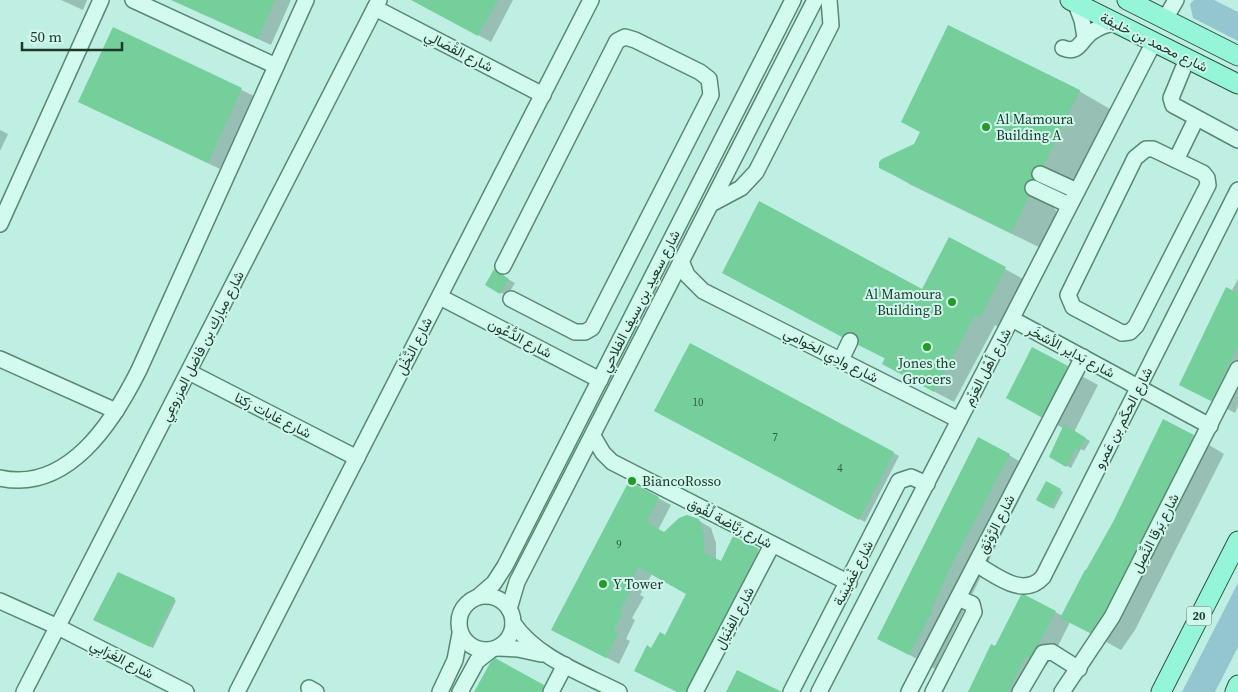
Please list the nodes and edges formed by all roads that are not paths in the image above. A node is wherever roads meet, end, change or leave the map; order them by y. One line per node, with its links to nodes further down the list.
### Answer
1 (101, 0): 31 (street)
2 (132, 0): 19 (street)
3 (306, 0): 19 (street)
4 (591, 0): 21 (street, شارع النَّخْل)
5 (794, 0): 45 (street, شارع سعيد بن سيف الفلاحي)
6 (815, 0): 29 (street, شارع سعيد بن سيف الفلاحي)
7 (829, 0): 29 (street)
8 (1127, 0): 12 (main road, شارع محمد بن خليفة)
9 (1176, 0): 12 (street)
10 (1073, 2): 13 (main road, شارع محمد بن خليفة); 14 (street)
11 (377, 4): 21 (street, شارع القْصَالِي); 44 (street, شارع مبارك بن فاضل المزروعي)
12 (1165, 19): 17 (main road, شارع محمد بن خليفة)
13 (1115, 23): 14 (street); 15 (main road, شارع محمد بن خليفة)
14 (1085, 38): 16 (street)
15 (1154, 42): 18 (main road, شارع محمد بن خليفة); 28 (street, شارع أهْل العَزْم)
16 (1063, 48)
17 (1238, 56)
18 (1187, 58): 20 (main road, شارع محمد بن خليفة); 22 (street)
19 (276, 66): 47 (street)
20 (1238, 84)
21 (543, 95): 36 (street, شارع النَّخْل)
22 (1196, 119): 23 (street); 24 (street)
23 (1238, 140)
24 (1176, 160): 24 (street)
25 (1040, 174): 28 (street)
26 (1032, 188): 30 (street)
27 (1238, 190): 46 (street, شارع الحكَم بن عَمرو)
28 (1077, 191): 30 (street, شارع أهْل العَزْم)
29 (711, 204): 32 (street, شارع سعيد بن سيف الفلاحي)
30 (1070, 206): 38 (street, شارع أهْل العَزْم)
31 (0, 224)
32 (681, 261): 34 (street, شارع سعيد بن سيف الفلاحي); 35 (street, شارع وادِي الحَوامي)
33 (503, 266): 37 (street)
34 (666, 291): 35 (street, شارع وادِي الحَوامي); 50 (street, شارع سعيد بن سيف الفلاحي)
35 (703, 291): 42 (street, شارع وادِي الحَوامي)
36 (440, 297): 45 (street, شارع الدُّعُون); 51 (street, شارع النَّخْل)
37 (511, 299)
38 (1012, 319): 40 (street, شارع بَداير الأشخَر); 48 (street, شارع أهْل العَزْم)
39 (850, 341): 42 (street)
40 (1083, 357): 46 (street, شارع بَداير الأشخَر); 58 (street, شارع الرَّوْنَق)
41 (0, 359): 47 (street)
42 (840, 360): 48 (street, شارع وادِي الحَوامي)
43 (1238, 369): 49 (street, شارع بَرقا النِّصِل)
44 (189, 372): 51 (street, شارع غابات رَكنا); 64 (street, شارع مبارك بن فاضل المزروعي)
45 (600, 380): 60 (street, شارع سعيد بن سيف الفلاحي)
46 (1139, 387): 49 (street, شارع بَداير الأشخَر); 58 (street, شارع الحكَم بن عَمرو)
47 (116, 411): 54 (street)
48 (959, 420): 55 (street, شارع أهْل العَزْم)
49 (1210, 426): 69 (street, شارع بَرقا النِّصِل)
50 (593, 436): 52 (street, شارع سعيد بن سيف الفلاحي); 53 (street, شارع رَبَّاضة لُفُوق)
51 (358, 458): 73 (street, شارع النَّخْل)
52 (579, 462): 53 (street, شارع رَبَّاضة لُفُوق); 63 (street, شارع سعيد بن سيف الفلاحي)
53 (612, 462): 57 (street, شارع رَبَّاضة لُفُوق)
54 (0, 478)
55 (927, 484): 59 (street, شارع غْمَيْسَة); 80 (street, شارع أهْل العَزْم)
56 (1238, 541): 85 (main road, 20)
57 (772, 545): 59 (street, شارع رَبَّاضة لُفُوق); 78 (street, شارع الفِنْيَال)
58 (976, 564): 61 (street, شارع الرَّوْنَق)
59 (849, 584): 79 (street, شارع غْمَيْسَة)
60 (479, 596): 63 (street); 65 (street)
61 (958, 598): 81 (street, شارع الرَّوْنَق); 82 (street)
62 (0, 601): 64 (street, شارع الغَرَابِي)
63 (511, 616): 66 (street); 67 (street)
64 (58, 627): 71 (street, شارع مبارك بن فاضل المزروعي); 72 (street, شارع الغَرَابِي)
65 (460, 634): 66 (street); 74 (street)
66 (495, 649): 67 (street); 75 (street)
67 (547, 656): 68 (street)
68 (565, 665): 76 (street); 77 (street)
69 (1079, 669): 83 (street); 84 (street, شارع بَرقا النِّصِل)
70 (1238, 685): 86 (main road)
71 (24, 692)
72 (186, 692)
73 (237, 692)
74 (440, 692)
75 (460, 692)
76 (551, 692)
77 (618, 692)
78 (695, 692)
79 (791, 692)
80 (819, 692)
81 (909, 692)
82 (933, 692)
83 (1020, 692)
84 (1062, 692)
85 (1160, 692)
86 (1234, 692)

